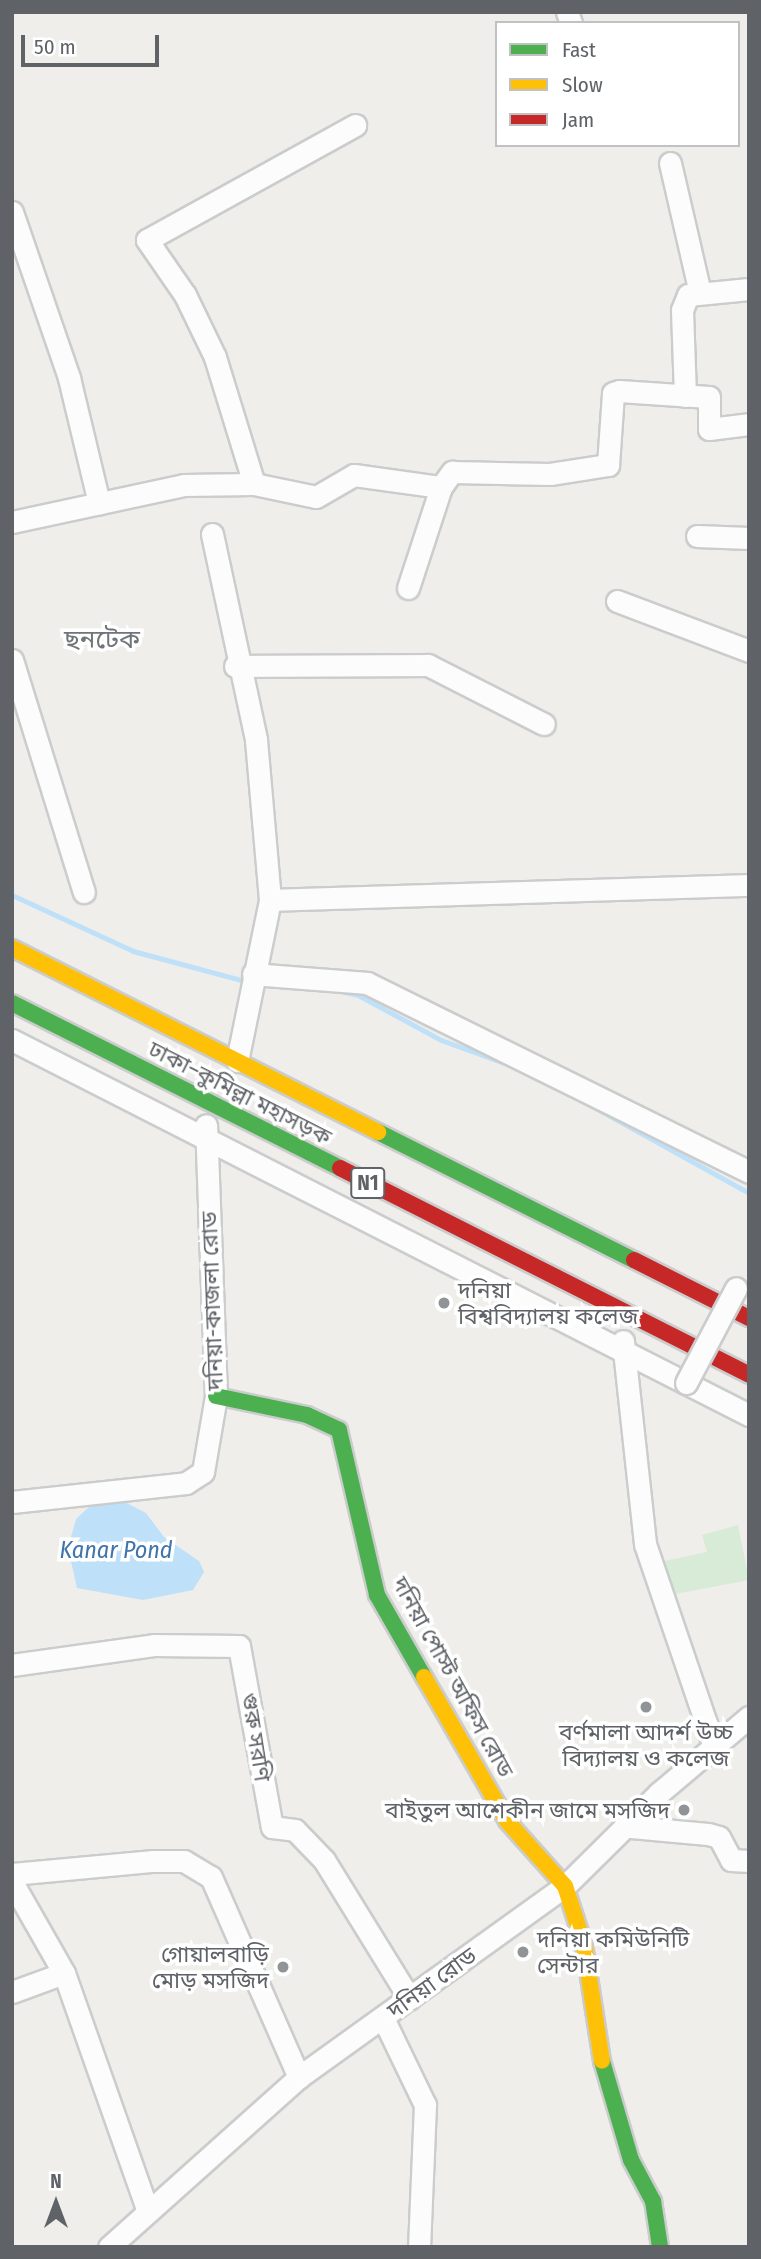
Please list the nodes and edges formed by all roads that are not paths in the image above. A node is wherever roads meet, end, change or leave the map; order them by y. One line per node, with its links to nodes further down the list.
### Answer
1 (355, 125): 8 (street)
2 (670, 163): 4 (street)
3 (12, 212): 10 (street)
4 (699, 289): 5 (street); 6 (street)
5 (749, 289)
6 (685, 396): 7 (street); 9 (street)
7 (749, 424)
8 (254, 484): 9 (street); 10 (street)
9 (441, 487): 15 (street)
10 (99, 503): 11 (street)
11 (12, 522)
12 (212, 534): 19 (street)
13 (697, 536): 14 (street)
14 (749, 538)
15 (408, 588)
16 (617, 601): 17 (street)
17 (749, 651)
18 (12, 660): 22 (street)
19 (235, 666): 20 (street); 23 (street)
20 (544, 724)
21 (749, 885): 23 (street)
22 (84, 892)
23 (270, 900): 26 (street)
24 (12, 947): 29 (main road)
25 (12, 967): 40 (main road, ঢাকা–কুমিল্লা মহাসড়ক / N1)
26 (252, 980): 29 (street); 32 (street)
27 (12, 1003): 30 (main road, ঢাকা–কুমিল্লা মহাসড়ক / N1)
28 (12, 1040): 31 (street)
29 (237, 1061): 39 (main road)
30 (206, 1102): 31 (street, দনিয়া-কাজলা রোড); 33 (main road, ঢাকা–কুমিল্লা মহাসড়ক / N1)
31 (207, 1137): 34 (street); 44 (street, দনিয়া-কাজলা রোড)
32 (749, 1172)
33 (432, 1215): 34 (street); 35 (main road, ঢাকা–কুমিল্লা মহাসড়ক / N1)
34 (416, 1246): 38 (street)
35 (572, 1286): 37 (main road, ঢাকা–কুমিল্লা মহাসড়ক / N1); 38 (street)
36 (736, 1288): 43 (street, bridge)
37 (622, 1311): 41 (street); 42 (main road, ঢাকা–কুমিল্লা মহাসড়ক / N1)
38 (557, 1317): 41 (street)
39 (749, 1318)
40 (749, 1336)
41 (623, 1351): 43 (street); 49 (street)
42 (749, 1375)
43 (684, 1386): 45 (street)
44 (216, 1396): 46 (street, দনিয়া-কাজলা রোড); 54 (main road, দনিয়া পোস্ট অফিস রোড)
45 (749, 1415)
46 (12, 1502)
47 (12, 1665): 57 (street, গুরু সরণি)
48 (749, 1717): 49 (street, দনিয়া রোড)
49 (714, 1746): 50 (street, দনিয়া রোড)
50 (631, 1827): 51 (street); 54 (street, দনিয়া রোড)
51 (749, 1861)
52 (12, 1874): 59 (street)
53 (12, 1882): 55 (street)
54 (565, 1886): 57 (street, দনিয়া রোড); 63 (main road)
55 (64, 1973): 56 (street); 60 (street)
56 (12, 1992)
57 (411, 1999): 58 (street, দনিয়া রোড)
58 (383, 2018): 59 (street, দনিয়া রোড); 62 (street)
59 (299, 2077): 60 (street, দনিয়া রোড)
60 (148, 2211): 61 (street, দনিয়া রোড)
61 (110, 2246)
62 (419, 2247)
63 (660, 2247)

